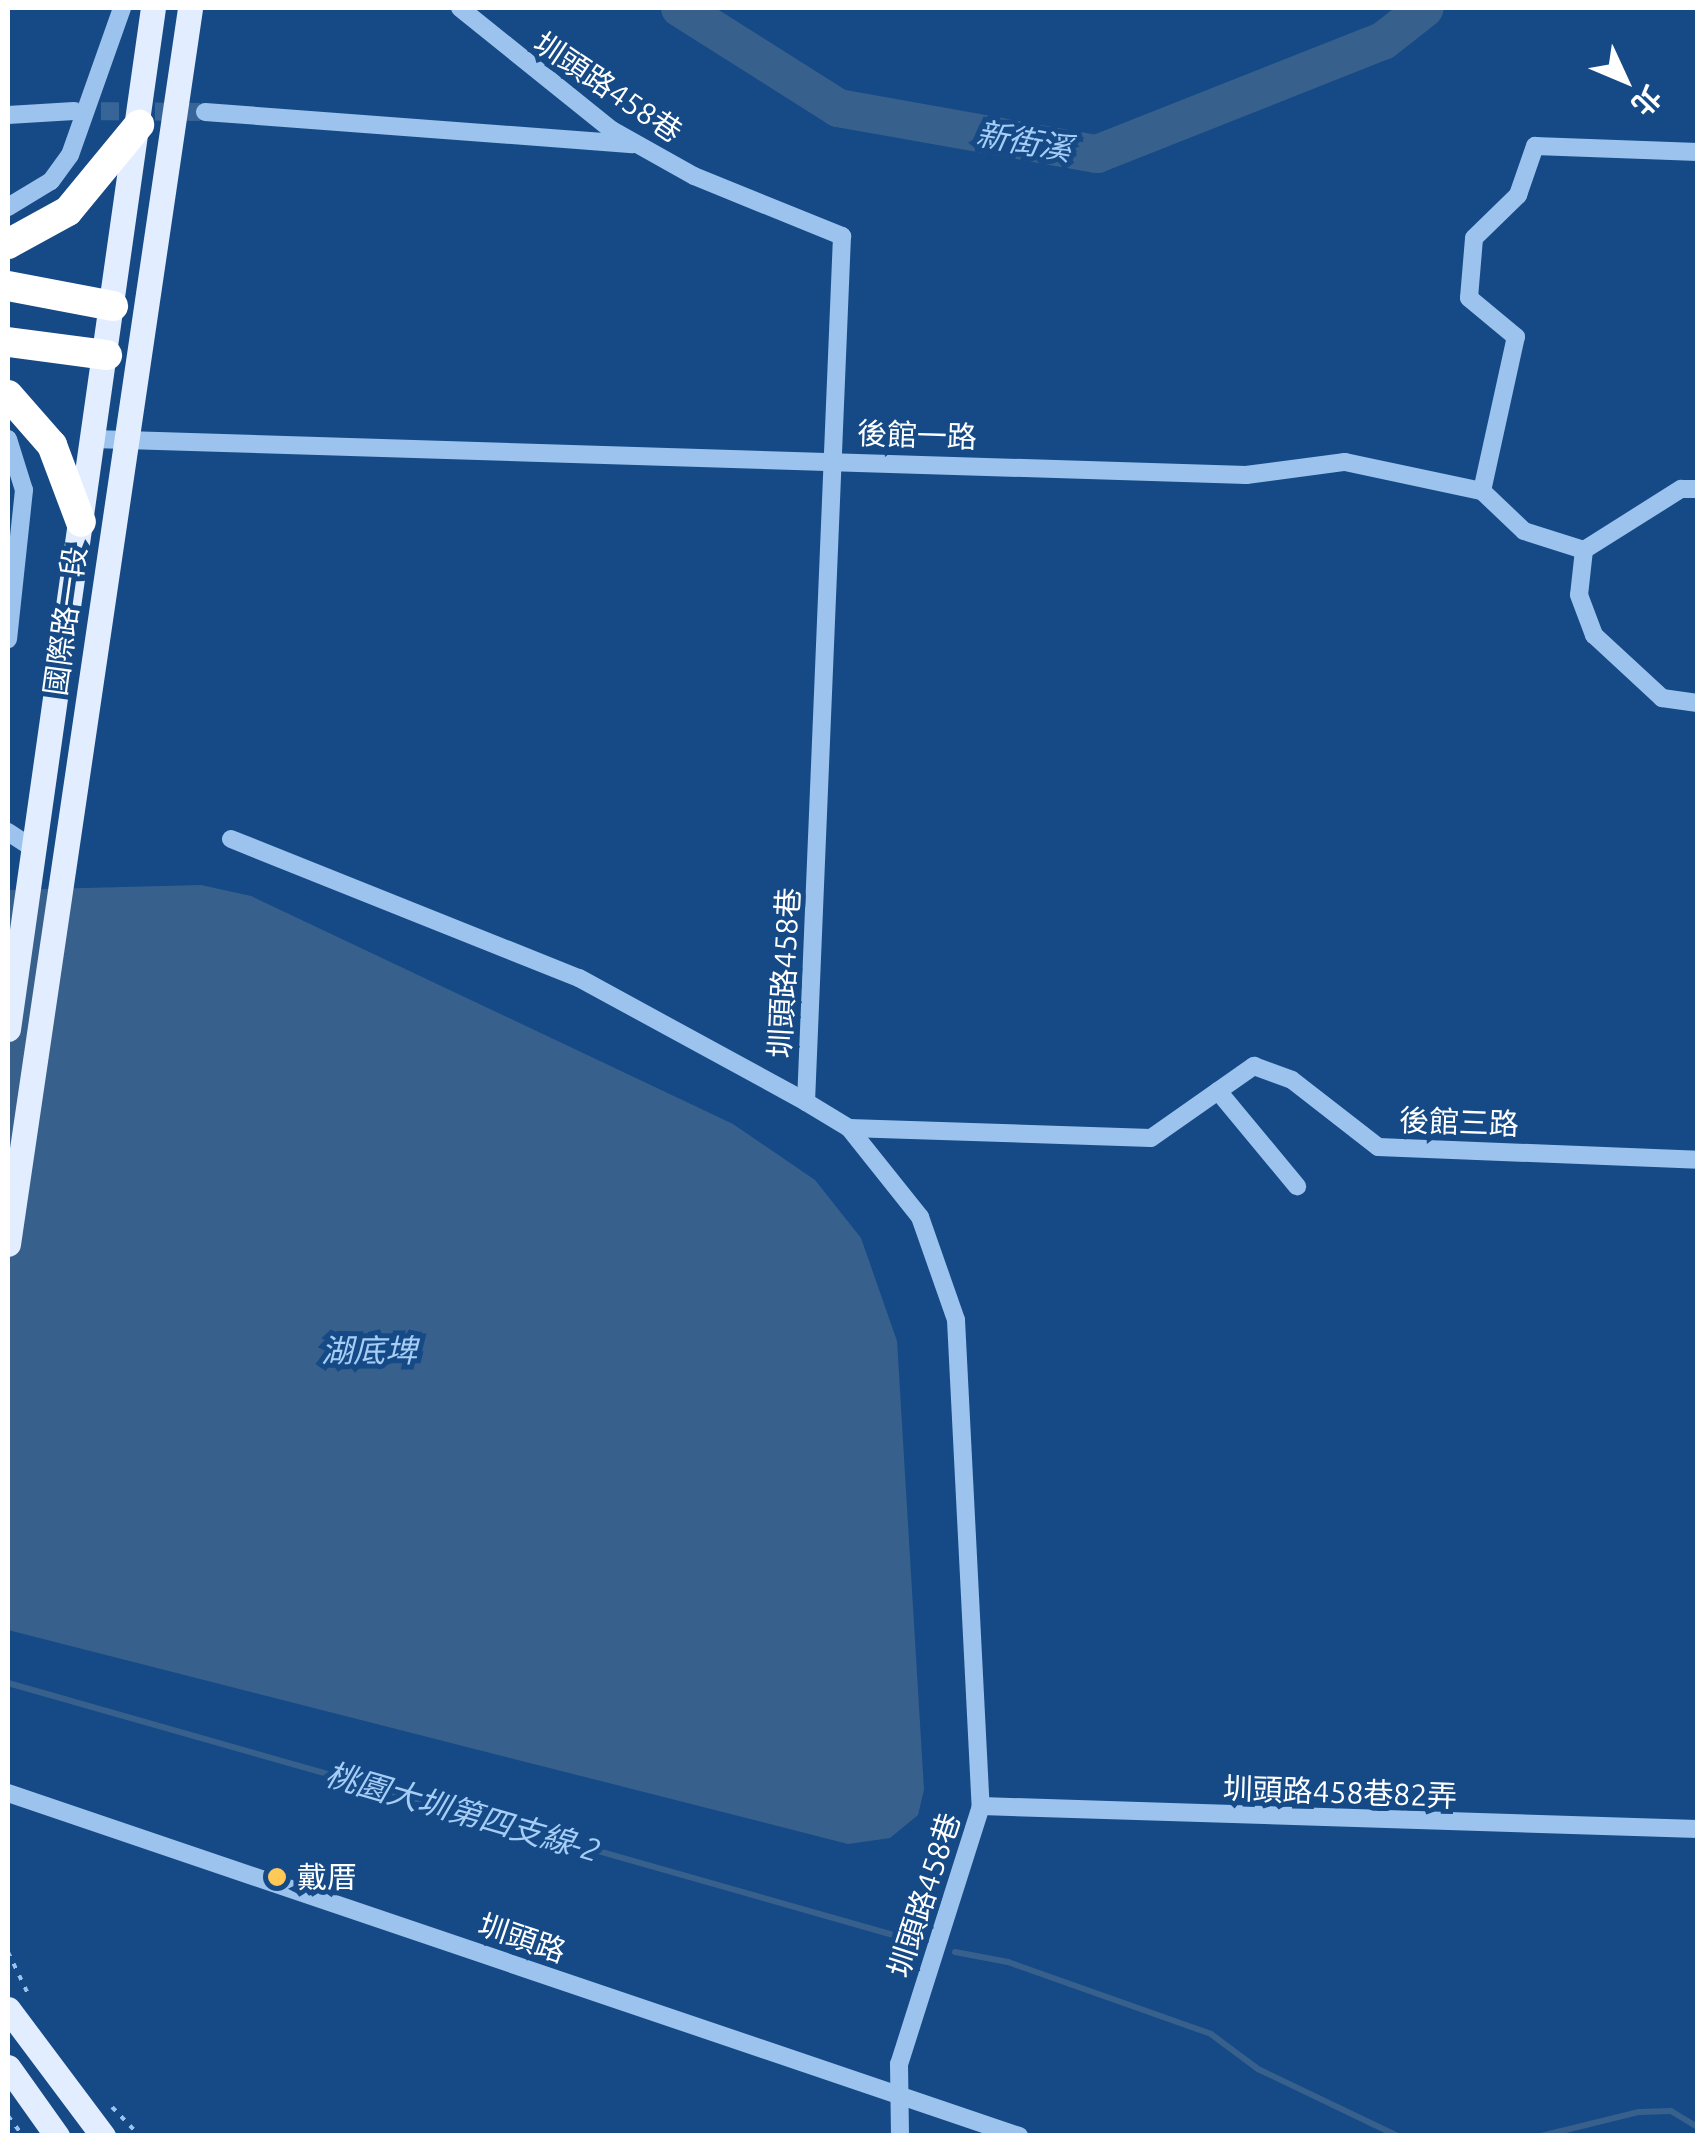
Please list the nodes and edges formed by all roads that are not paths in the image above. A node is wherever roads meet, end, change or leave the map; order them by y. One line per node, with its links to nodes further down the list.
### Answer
1 (122, 8): 11 (street)
2 (153, 8): 8 (main road, 國際路一段)
3 (190, 8): 15 (main road, 國際路一段)
4 (460, 8): 9 (street, 圳頭路458巷)
5 (74, 111): 7 (street)
6 (205, 112): 9 (street)
7 (8, 115)
8 (139, 125): 12 (highway); 14 (main road, 國際路一段)
9 (637, 144): 22 (street, 圳頭路458巷)
10 (1698, 152): 24 (street)
11 (8, 207)
12 (8, 244)
13 (8, 286): 14 (highway)
14 (113, 306): 15 (main road); 17 (main road, 國際路一段)
15 (143, 327): 17 (main road); 21 (main road, 國際路一段)
16 (8, 342): 17 (highway)
17 (107, 355): 20 (main road, 國際路一段)
18 (8, 395): 25 (highway)
19 (8, 439): 27 (street)
20 (93, 439): 21 (street, 後館一路); 25 (main road, 國際路一段)
21 (125, 439): 22 (street, 後館一路); 38 (main road, 國際路一段)
22 (835, 459): 24 (street, 後館一路); 34 (street, 圳頭路458巷)
23 (1698, 490): 26 (street)
24 (1482, 491): 26 (street)
25 (80, 522): 31 (main road, 國際路一段)
26 (1584, 550): 28 (street)
27 (8, 639)
28 (1698, 703)
29 (8, 832): 31 (street)
30 (231, 839): 34 (street)
31 (36, 850): 32 (main road, 國際路一段)
32 (8, 1028)
33 (1218, 1091): 35 (street, 後館三路); 36 (street, 後館三路); 37 (street)
34 (806, 1102): 35 (street, 圳頭路458巷)
35 (849, 1128): 40 (street, 圳頭路458巷)
36 (1698, 1160)
37 (1297, 1186)
38 (8, 1244)
39 (8, 1793): 44 (street, 圳頭路)
40 (981, 1806): 41 (street, 圳頭路458巷82弄); 44 (street, 圳頭路458巷)
41 (1698, 1830)
42 (8, 2009): 46 (main road)
43 (8, 2066): 45 (main road)
44 (895, 2094): 47 (street); 48 (street, 圳頭路)
45 (57, 2136)
46 (103, 2136)
47 (900, 2136)
48 (1018, 2136)

